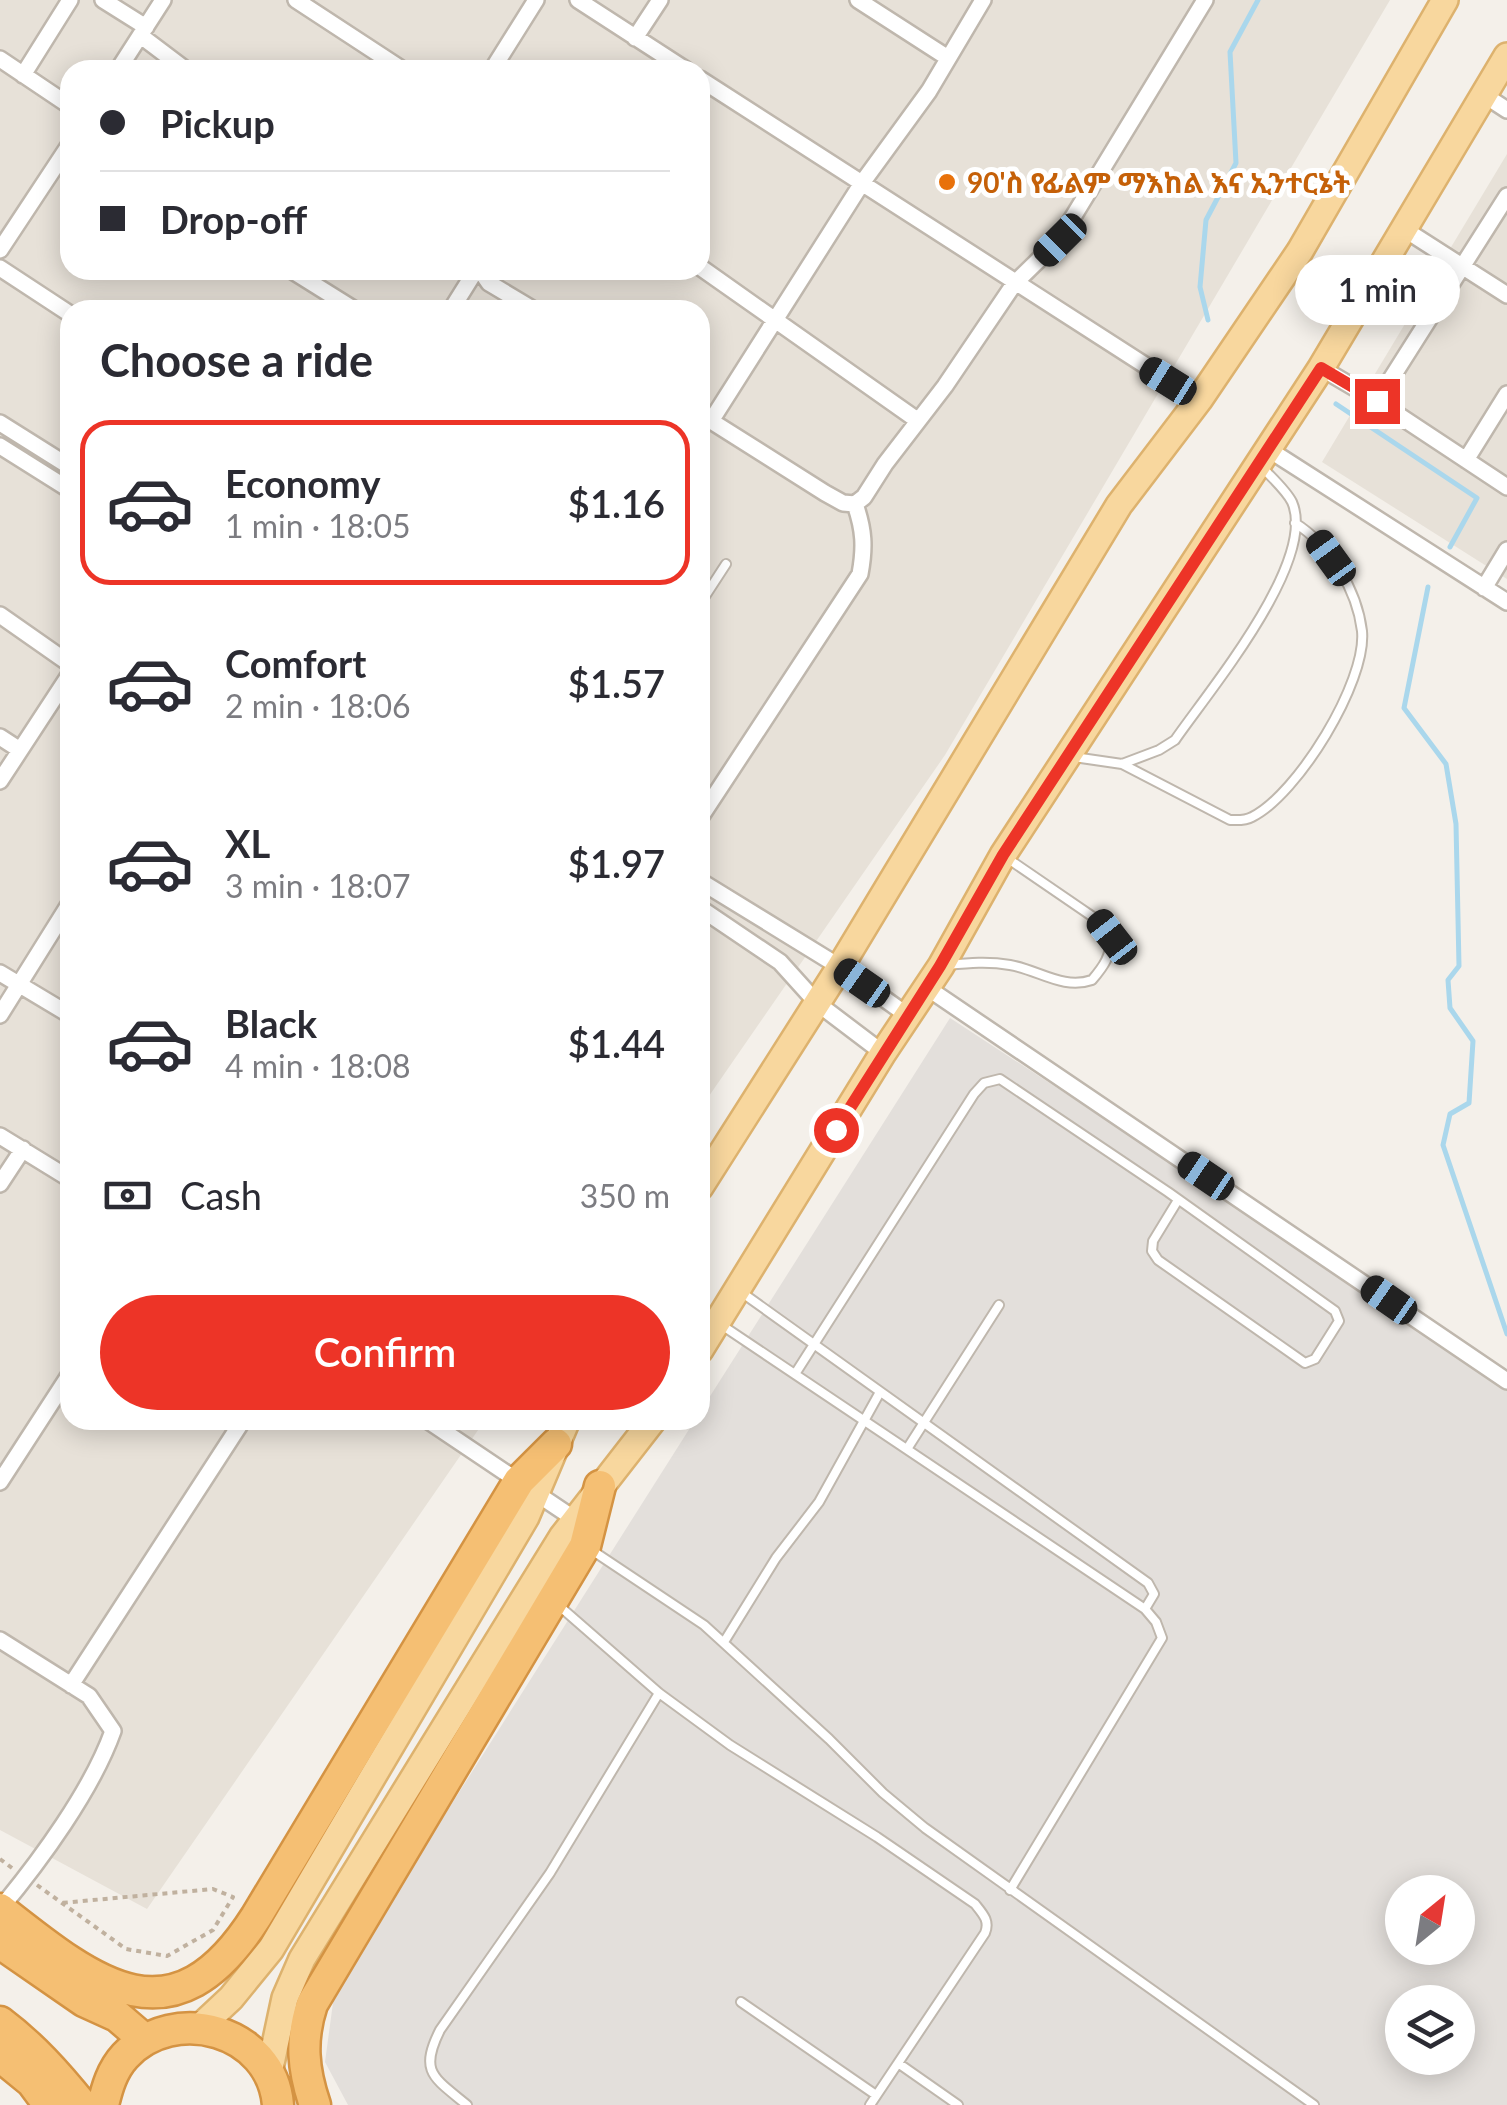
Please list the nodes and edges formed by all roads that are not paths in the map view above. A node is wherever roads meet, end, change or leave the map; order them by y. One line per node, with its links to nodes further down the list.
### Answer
1 (70, 0): 22 (street)
2 (103, 0): 12 (street)
3 (164, 0): 12 (street)
4 (296, 0): 19 (street)
5 (536, 0): 20 (street)
6 (578, 0): 13 (street)
7 (660, 0): 13 (street)
8 (858, 0): 15 (street)
9 (983, 0): 15 (street)
10 (1205, 0): 37 (street)
11 (1445, 0): 45 (main road)
12 (143, 32): 17 (street); 18 (street)
13 (636, 38): 21 (street)
14 (1507, 56): 24 (main road)
15 (948, 58): 28 (street)
16 (0, 60): 22 (street)
17 (125, 60)
18 (175, 60)
19 (388, 60)
20 (498, 60)
21 (670, 60)
22 (23, 74): 25 (street)
23 (710, 85): 28 (street)
24 (1484, 95): 26 (street); 30 (main road)
25 (60, 99)
26 (1507, 110)
27 (60, 159): 31 (street)
28 (862, 184): 37 (street); 42 (street)
29 (1507, 196): 32 (street)
30 (1404, 228): 32 (street); 43 (main road)
31 (0, 250)
32 (1463, 267): 38 (street); 46 (street)
33 (0, 268): 41 (street)
34 (710, 274): 42 (street)
35 (301, 280): 39 (street)
36 (486, 280): 40 (street)
37 (1014, 284): 45 (street); 49 (street)
38 (1507, 295)
39 (324, 300)
40 (517, 300)
41 (60, 307)
42 (775, 317): 47 (street); 49 (street)
43 (1321, 368): 46 (street); 52 (main road)
44 (1507, 394): 53 (street)
45 (1198, 400): 77 (main road)
46 (1377, 401): 53 (street)
47 (710, 410)
48 (710, 420): 57 (street)
49 (917, 420): 57 (street)
50 (0, 423): 54 (street)
51 (0, 446): 55 (street)
52 (1264, 456): 58 (lane); 61 (street); 69 (main road)
53 (1466, 460): 56 (street)
54 (60, 461)
55 (60, 484)
56 (1507, 487)
57 (855, 504): 72 (street)
58 (1295, 523): 70 (lane); 70 (lane)
59 (1507, 550): 61 (street)
60 (726, 564): 62 (lane)
61 (1484, 588): 63 (street)
62 (710, 589)
63 (1507, 602)
64 (0, 615): 65 (street)
65 (60, 657)
66 (60, 689): 68 (street)
67 (0, 736): 68 (street)
68 (20, 750): 71 (street)
69 (1070, 756): 70 (lane); 73 (main road)
70 (1122, 764)
71 (0, 782)
72 (710, 803)
73 (1003, 855): 79 (main road); 79 (lane)
74 (710, 887): 77 (street)
75 (710, 915): 81 (street)
76 (60, 919): 80 (street)
77 (840, 967): 81 (main road); 84 (street)
78 (0, 973): 80 (street)
79 (933, 976): 84 (main road); 98 (street)
80 (19, 984): 82 (street); 83 (street)
81 (817, 1003): 85 (street); 88 (main road)
82 (60, 1009)
83 (0, 1015)
84 (907, 1015): 85 (main road)
85 (882, 1053): 92 (main road)
86 (0, 1136): 87 (street)
87 (23, 1150): 89 (street); 90 (street)
88 (710, 1171)
89 (60, 1173)
90 (0, 1184)
91 (1178, 1200): 91 (lane); 96 (lane)
92 (737, 1290): 94 (main road); 96 (lane)
93 (999, 1305): 102 (lane)
94 (717, 1322): 95 (main road); 97 (lane)
95 (710, 1334)
96 (814, 1345): 97 (lane); 100 (lane)
97 (795, 1374): 101 (lane)
98 (1507, 1381)
99 (60, 1389): 108 (street)
100 (880, 1392): 101 (lane); 102 (lane)
101 (865, 1421): 107 (lane); 115 (lane)
102 (924, 1424): 107 (lane); 113 (lane)
103 (237, 1430): 116 (street)
104 (442, 1430): 110 (street)
105 (644, 1430): 109 (main road)
106 (561, 1432): 110 (highway)
107 (907, 1450): 113 (lane)
108 (0, 1482)
109 (600, 1486): 111 (highway)
110 (529, 1487): 111 (street); 119 (highway); 123 (main road)
111 (584, 1532): 112 (highway); 115 (lane); 127 (main road)
112 (553, 1601): 117 (lane); 133 (highway)
113 (1145, 1608): 118 (lane)
114 (0, 1640): 116 (street)
115 (724, 1642): 118 (lane)
116 (71, 1685): 119 (street)
117 (659, 1693): 126 (lane); 134 (lane)
118 (1010, 1890): 137 (lane)
119 (0, 1909)
120 (0, 1943): 124 (highway)
121 (740, 2002): 128 (lane)
122 (0, 2022): 130 (highway)
123 (200, 2028): 124 (highway); 127 (highway)
124 (144, 2040): 131 (highway)
125 (0, 2056): 129 (highway)
126 (898, 2063): 128 (lane); 136 (lane)
127 (268, 2073): 132 (highway)
128 (876, 2096): 135 (lane)
129 (49, 2105)
130 (82, 2105)
131 (103, 2105)
132 (278, 2105)
133 (314, 2105)
134 (467, 2105)
135 (870, 2105)
136 (958, 2105)
137 (1314, 2105)

